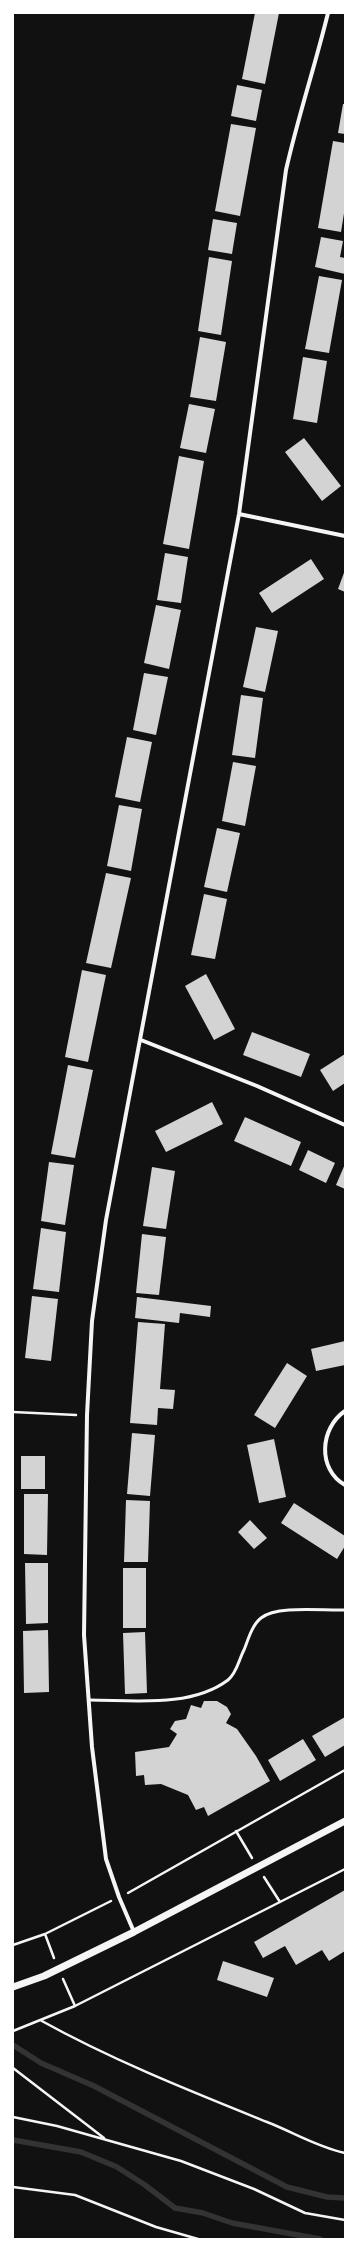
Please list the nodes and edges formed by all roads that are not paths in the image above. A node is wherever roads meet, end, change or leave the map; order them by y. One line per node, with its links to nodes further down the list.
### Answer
1 (328, 13): 2 (street)
2 (239, 514): 3 (street); 4 (street)
3 (345, 536)
4 (141, 1040): 5 (street); 9 (street)
5 (345, 1125)
6 (345, 1411): 7 (street)
7 (345, 1485)
8 (345, 1610): 9 (lane)
9 (89, 1700): 11 (street)
10 (345, 1821): 11 (street)
11 (134, 1932): 12 (street)
12 (13, 1987)

